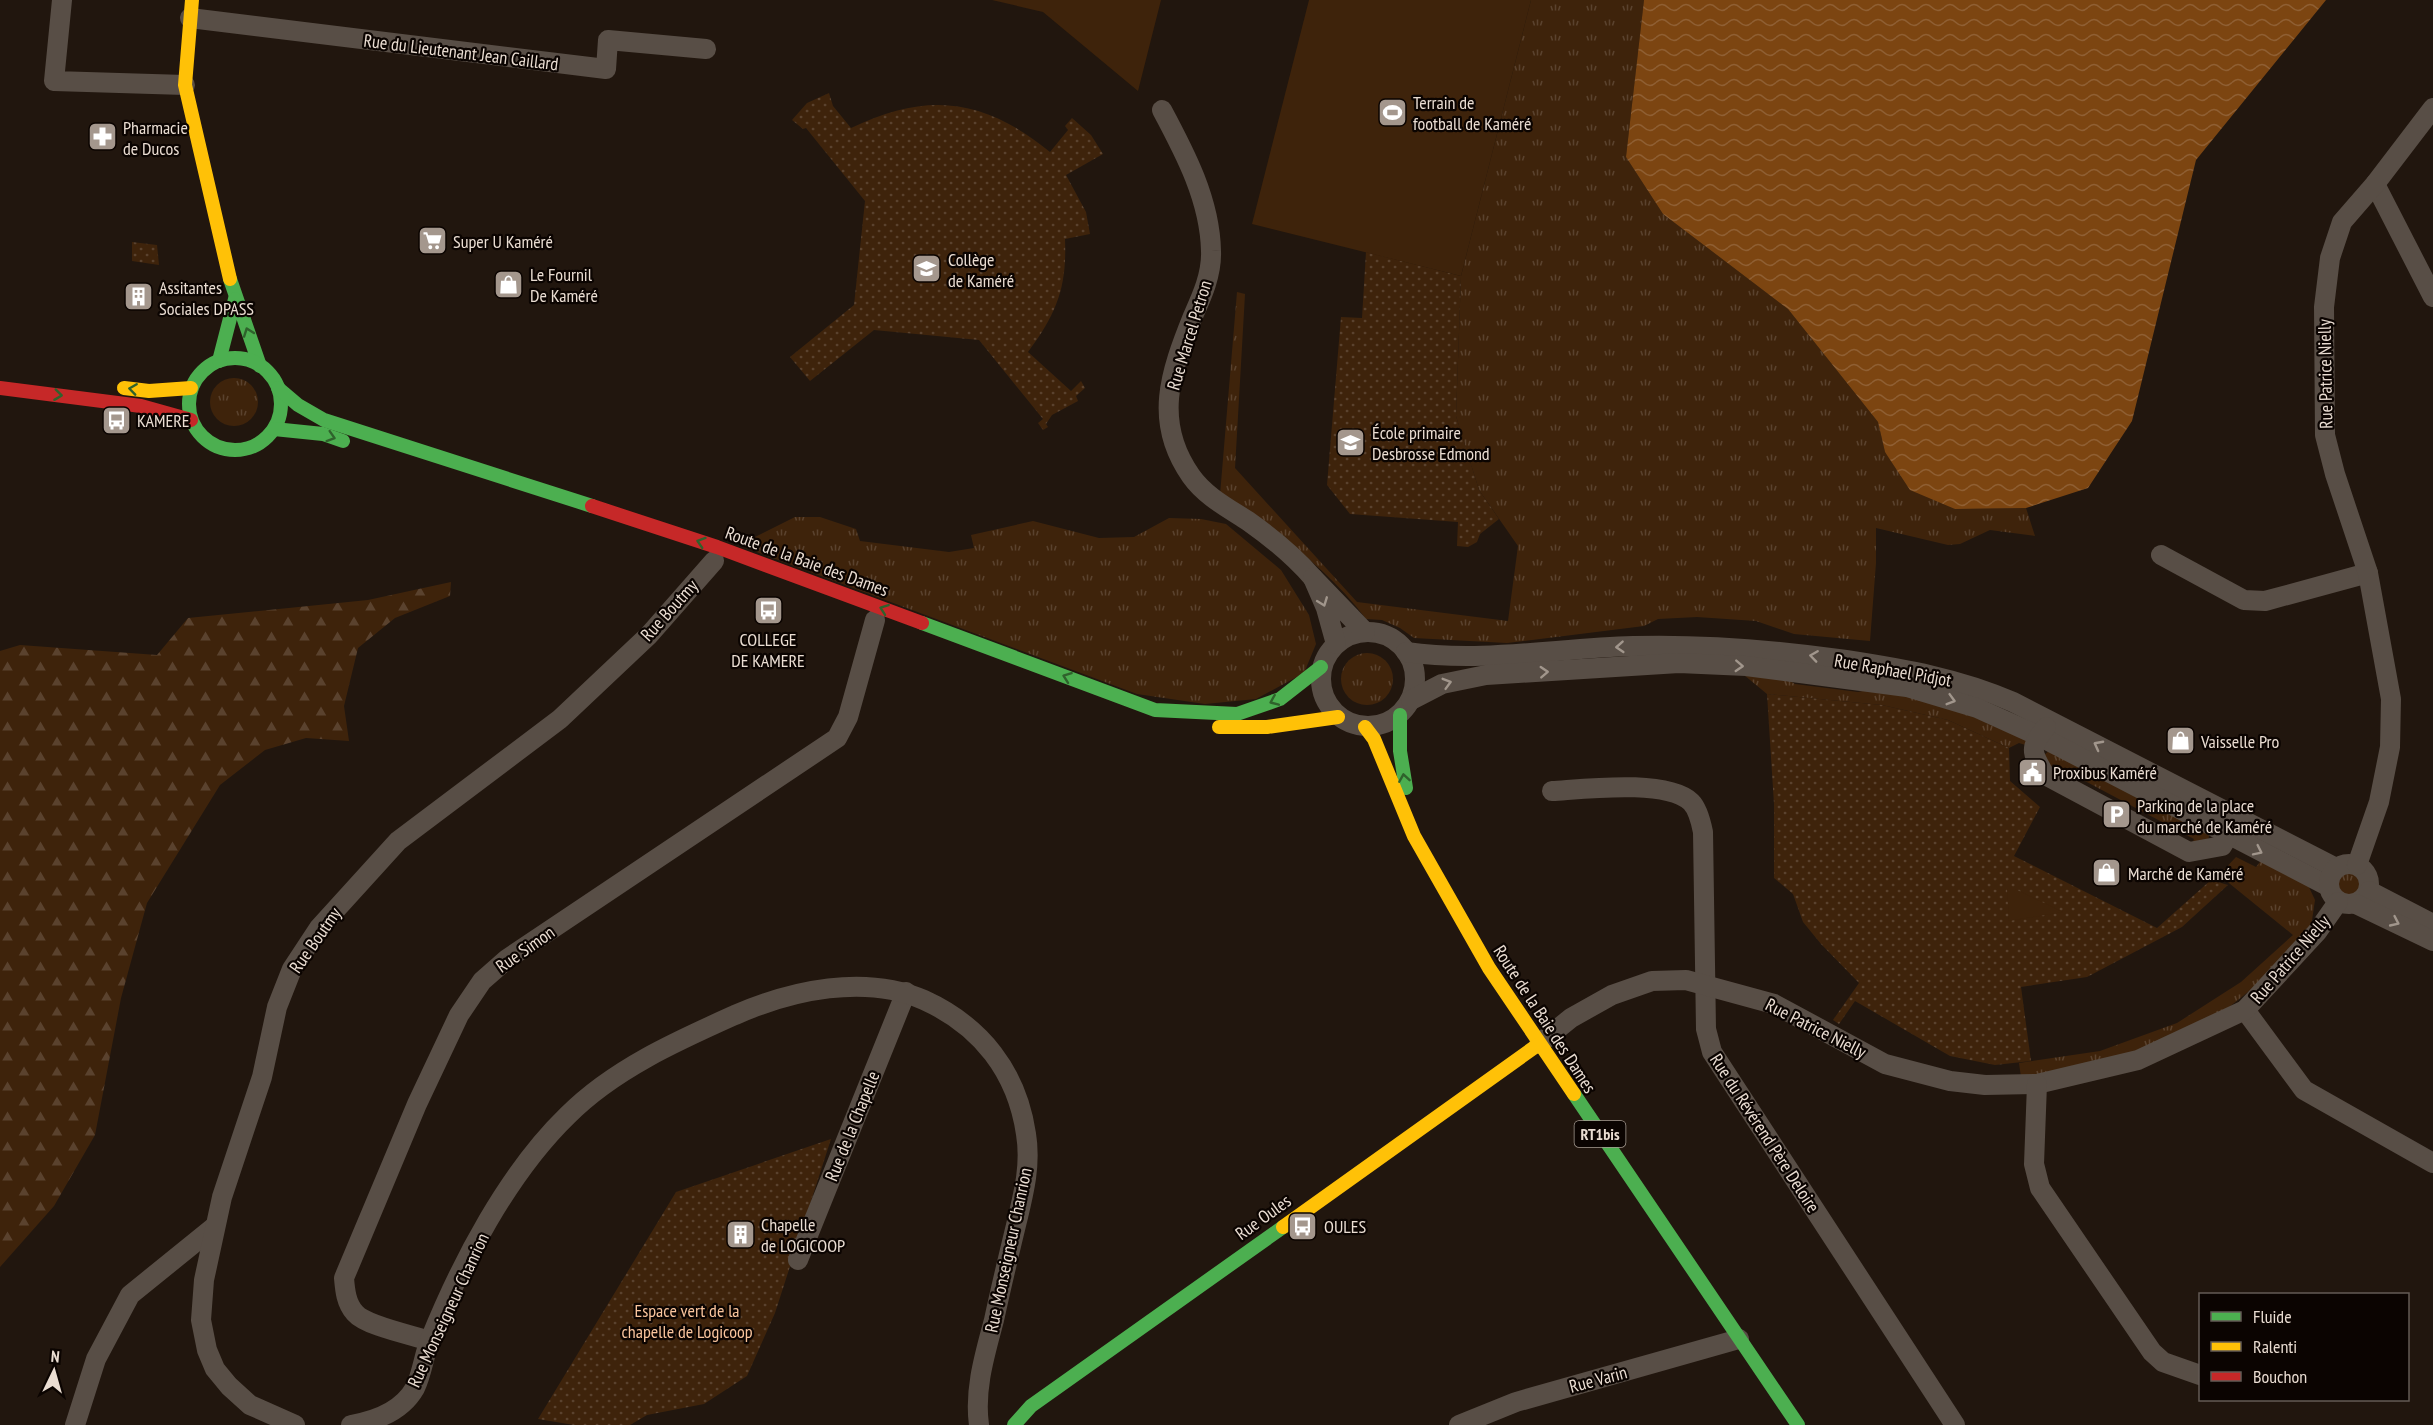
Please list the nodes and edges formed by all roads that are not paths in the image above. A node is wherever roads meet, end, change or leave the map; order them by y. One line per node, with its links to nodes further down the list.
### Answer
1 (62, 0): 4 (street)
2 (191, 9): 3 (street, Rue du Lieutenant Jean Caillard); 4 (main road)
3 (706, 49)
4 (185, 85): 9 (main road)
5 (2433, 108): 7 (street, Rue Patrice Nielly)
6 (1162, 110): 22 (street, Rue Marcel Petron)
7 (2375, 184): 8 (street); 21 (street, Rue Patrice Nielly)
8 (2433, 297)
9 (236, 299): 10 (main road); 11 (main road, one-way to 9)
10 (219, 361): 11 (main road); 14 (main road)
11 (260, 366): 15 (main road)
12 (105, 385): 14 (main road, one-way to 12)
13 (0, 388): 16 (main road, one-way to 16)
14 (191, 388): 16 (main road)
15 (278, 388): 17 (main road); 27 (main road, Route de la Baie des Dames, one-way to 15)
16 (191, 420): 17 (main road)
17 (274, 429): 18 (main road, one-way to 18)
18 (491, 489)
19 (2161, 555): 21 (street)
20 (719, 563): 23 (main road, Route de la Baie des Dames); 46 (street, Rue Boutmy)
21 (2367, 573): 35 (street, Rue Patrice Nielly)
22 (1313, 578): 24 (street, Rue Marcel Petron); 25 (street, Rue Marcel Petron, one-way to 25)
23 (875, 620): 29 (main road, Route de la Baie des Dames); 49 (street, Rue Simon)
24 (1365, 632): 25 (street); 26 (street)
25 (1335, 644): 27 (street)
26 (1407, 652): 28 (street); 31 (street, Rue Raphael Pidjot, one-way to 26)
27 (1322, 667): 29 (street)
28 (1405, 707): 30 (street); 31 (street, Rue Raphael Pidjot, one-way to 31); 33 (main road, Route de la Baie des Dames / RT1bis, one-way to 28)
29 (1338, 717): 30 (street)
30 (1365, 727): 33 (main road, Route de la Baie des Dames / RT1bis)
31 (2045, 728): 34 (street, Rue Raphael Pidjot); 34 (street); 36 (street, Rue Raphael Pidjot, one-way to 31)
32 (1552, 791): 40 (street, Rue du Révérend Père Deloire)
33 (1414, 836): 43 (main road, Route de la Baie des Dames / RT1bis)
34 (2229, 836): 37 (street, Rue Raphael Pidjot, one-way to 37)
35 (2357, 865): 36 (street); 37 (street)
36 (2336, 868): 37 (street, Rue Patrice Nielly)
37 (2348, 896): 38 (street, Rue Raphael Pidjot); 39 (street, Rue Raphael Pidjot, one-way to 39); 42 (street, Rue Patrice Nielly)
38 (2433, 924)
39 (2433, 941)
40 (1707, 984): 43 (street, Rue Patrice Nielly); 44 (street, Rue Patrice Nielly); 58 (street, Rue du Révérend Père Deloire)
41 (906, 992): 47 (street, Rue de la Chapelle); 49 (street, Rue Monseigneur Chanrion); 54 (street, Rue Monseigneur Chanrion)
42 (2245, 1010): 44 (street, Rue Patrice Nielly); 45 (street)
43 (1539, 1044): 48 (main road, Route de la Baie des Dames / RT1bis); 55 (main road, Rue Oules)
44 (2037, 1084): 50 (street)
45 (2433, 1163)
46 (214, 1227): 51 (street); 52 (street, Rue Boutmy)
47 (798, 1260)
48 (1739, 1339): 56 (street, Rue Varin); 57 (main road, Route de la Baie des Dames / RT1bis)
49 (430, 1341): 53 (street, Rue Monseigneur Chanrion)
50 (2199, 1375)
51 (75, 1425)
52 (295, 1425)
53 (351, 1425)
54 (979, 1425)
55 (1014, 1425)
56 (1459, 1425)
57 (1798, 1425)
58 (1955, 1425)

